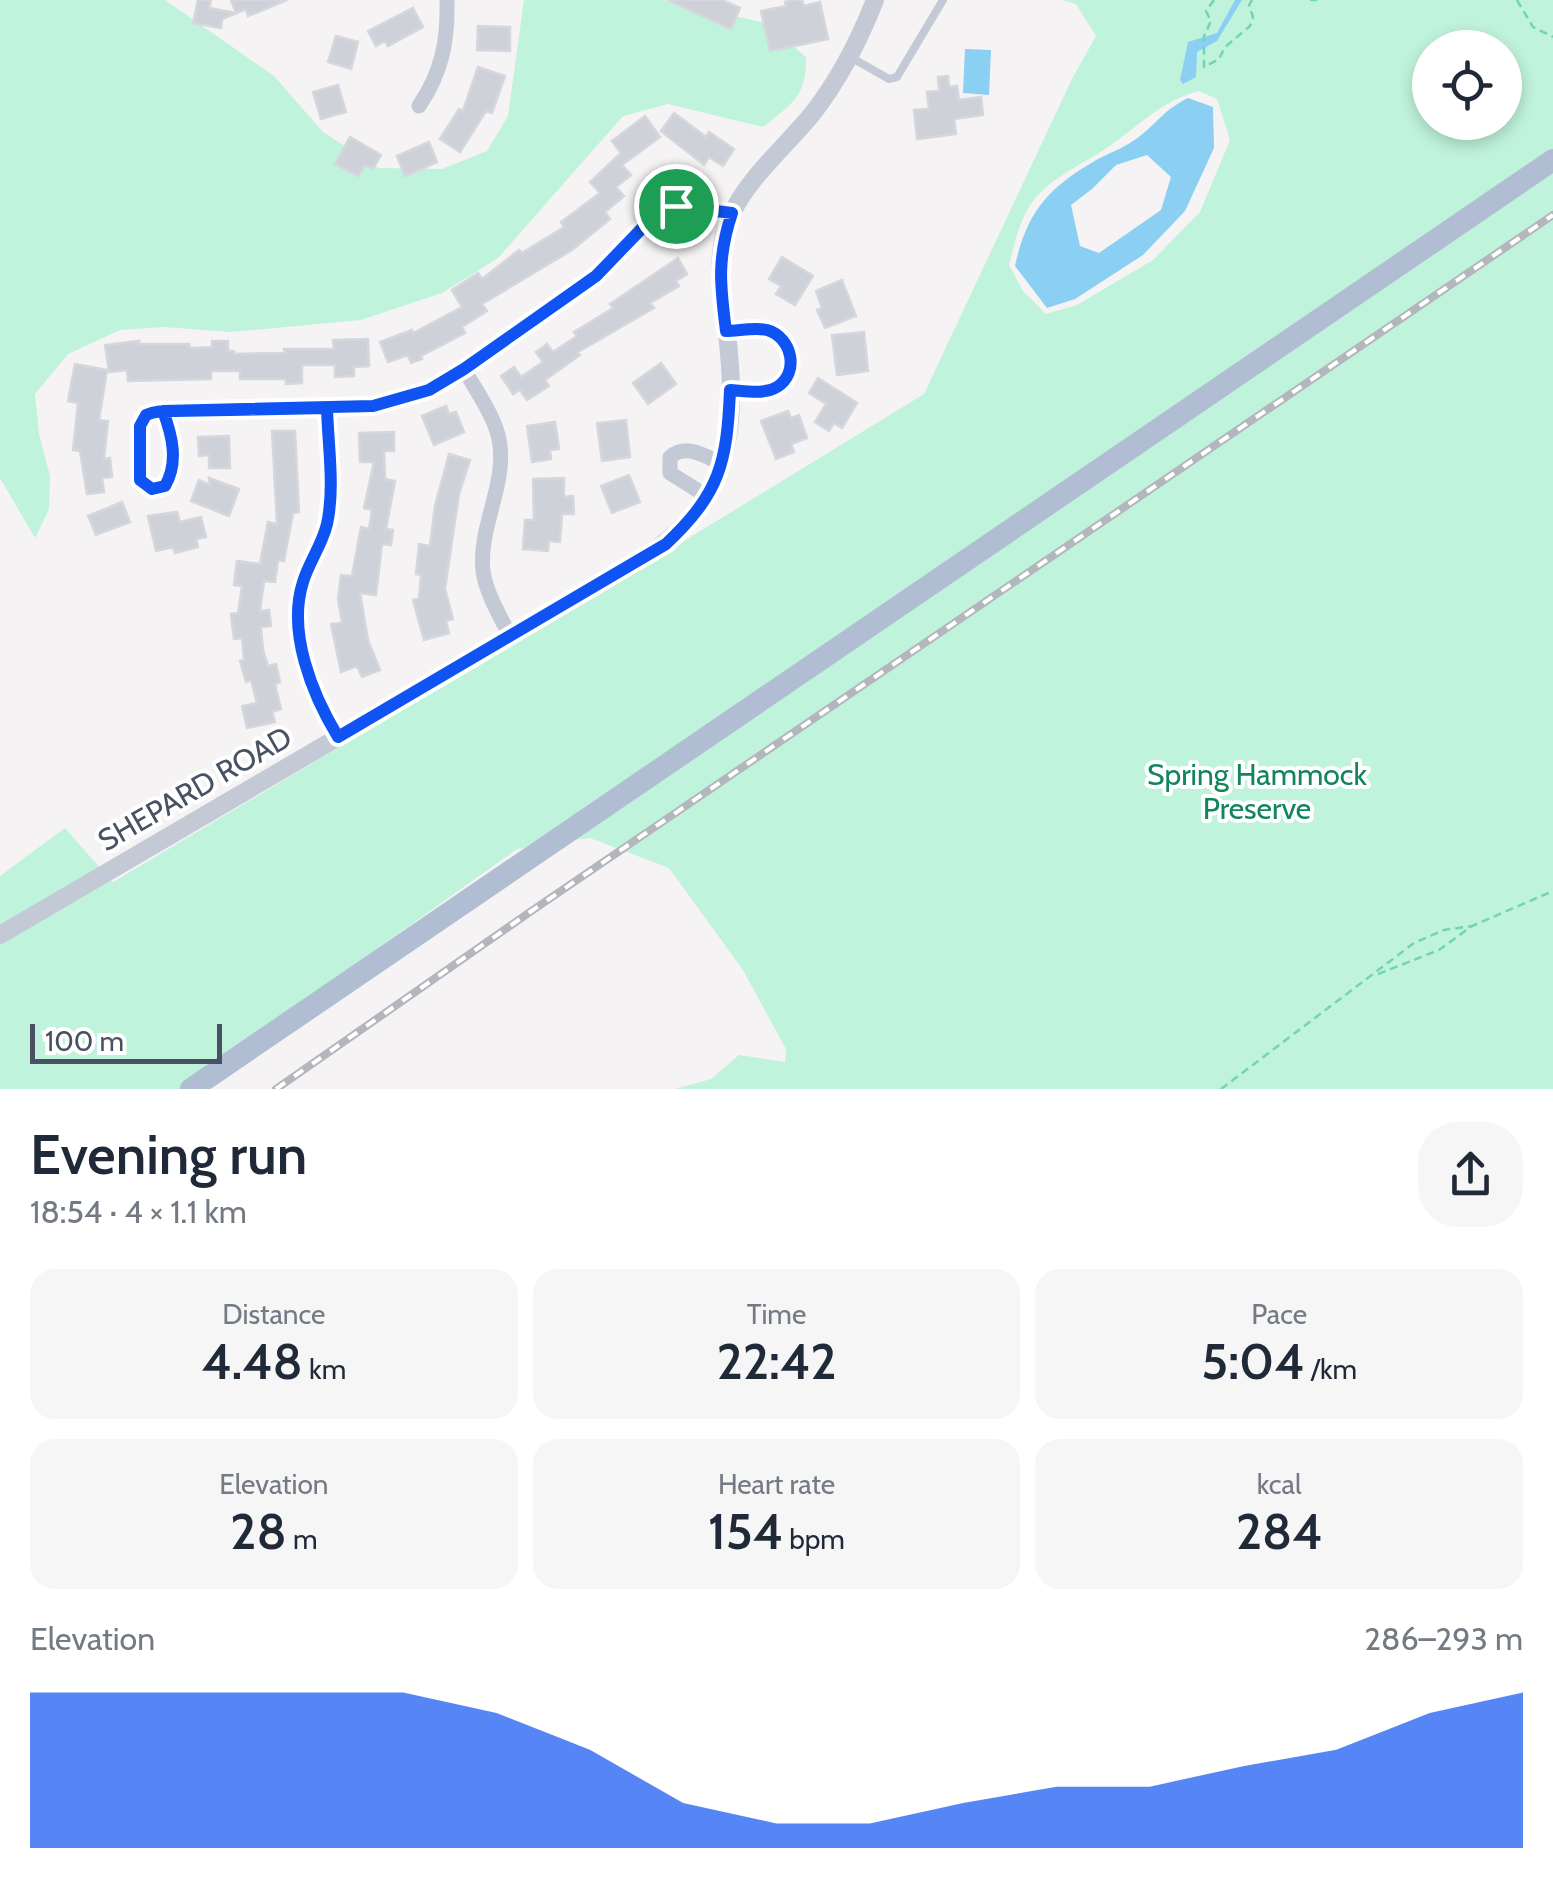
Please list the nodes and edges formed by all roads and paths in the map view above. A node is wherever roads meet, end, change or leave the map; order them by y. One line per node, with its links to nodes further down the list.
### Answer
1 (447, 0): 11 (street)
2 (874, 0): 10 (street, SHEPARD ROAD)
3 (943, 0): 10 (lane)
4 (1214, 0): 5 (path)
5 (1252, 0)
6 (1310, 0): 7 (path)
7 (1317, 0)
8 (1518, 0): 9 (path)
9 (1553, 36)
10 (850, 57): 13 (street, SHEPARD ROAD)
11 (419, 106)
12 (1553, 160): 27 (main road)
13 (732, 213): 14 (street, SHEPARD ROAD); 15 (street)
14 (726, 331): 16 (street, SHEPARD ROAD); 16 (street)
15 (464, 369): 17 (street); 21 (street)
16 (730, 390): 19 (street, SHEPARD ROAD)
17 (327, 408): 18 (street); 22 (street)
18 (163, 411): 18 (street)
19 (722, 464): 20 (street, SHEPARD ROAD); 20 (street)
20 (708, 497): 21 (street, SHEPARD ROAD)
21 (510, 636): 22 (street, SHEPARD ROAD)
22 (338, 737): 25 (street, SHEPARD ROAD)
23 (1553, 891): 24 (path)
24 (1472, 926): 26 (path); 26 (path)
25 (0, 935)
26 (1376, 974): 28 (path)
27 (192, 1089)
28 (1221, 1089)

